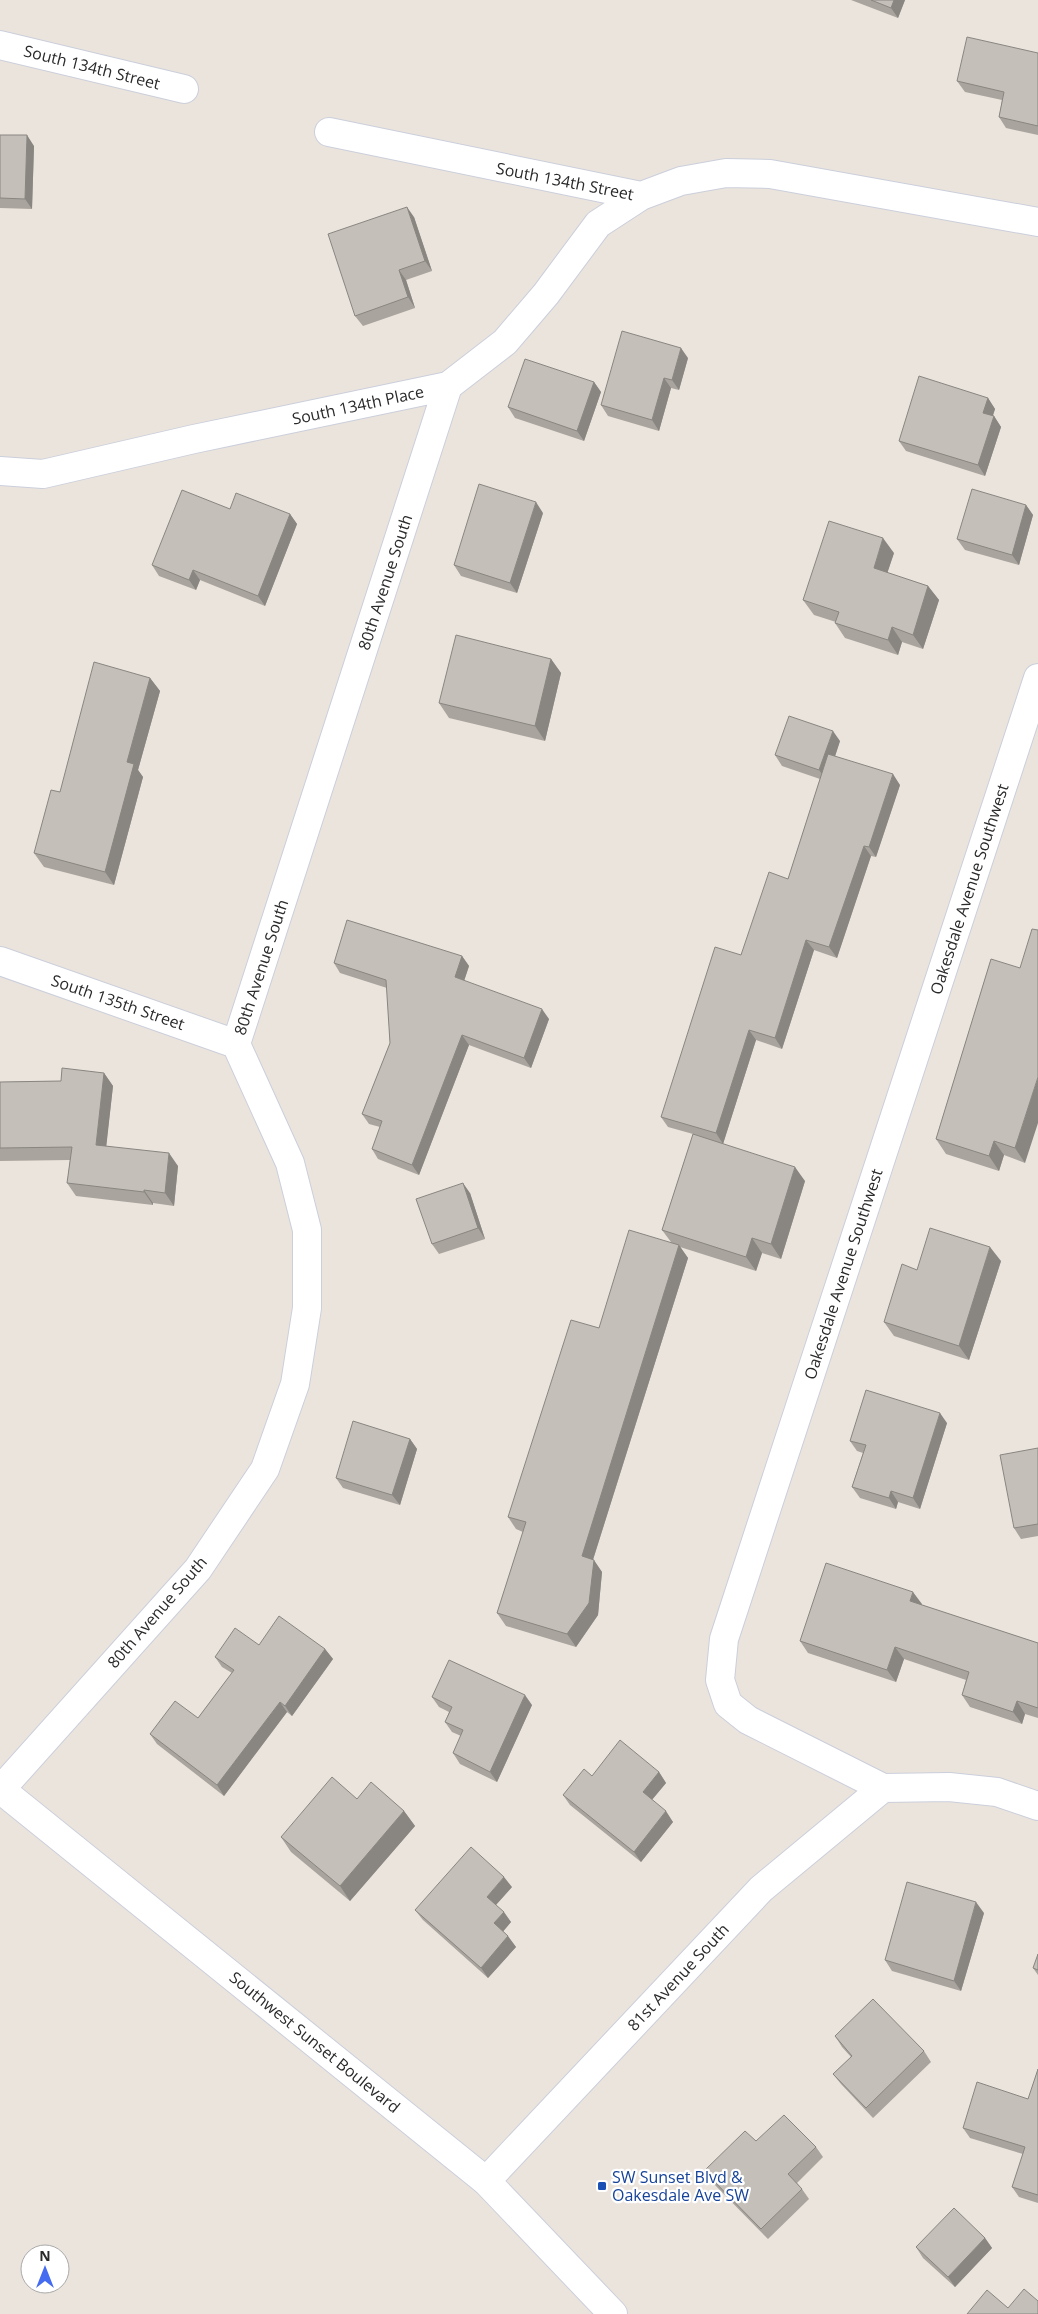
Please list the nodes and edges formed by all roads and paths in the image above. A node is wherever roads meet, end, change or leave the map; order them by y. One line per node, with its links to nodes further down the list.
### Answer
1 (0, 45): 2 (street, South 134th Street)
2 (184, 89)
3 (329, 132): 4 (street, South 134th Street)
4 (641, 196): 5 (street, South 134th Street); 6 (street, South 134th Place)
5 (1038, 222)
6 (448, 386): 7 (street, South 134th Place); 10 (street, 80th Avenue South)
7 (0, 471)
8 (1038, 678): 11 (street, Oakesdale Avenue Southwest)
9 (0, 961): 10 (street, South 135th Street)
10 (236, 1044): 12 (street, 80th Avenue South)
11 (882, 1788): 13 (street); 14 (street, 81st Avenue South)
12 (0, 1789): 14 (street, Southwest Sunset Boulevard)
13 (1038, 1806)
14 (486, 2181): 15 (street, Southwest Sunset Boulevard)
15 (613, 2314)

